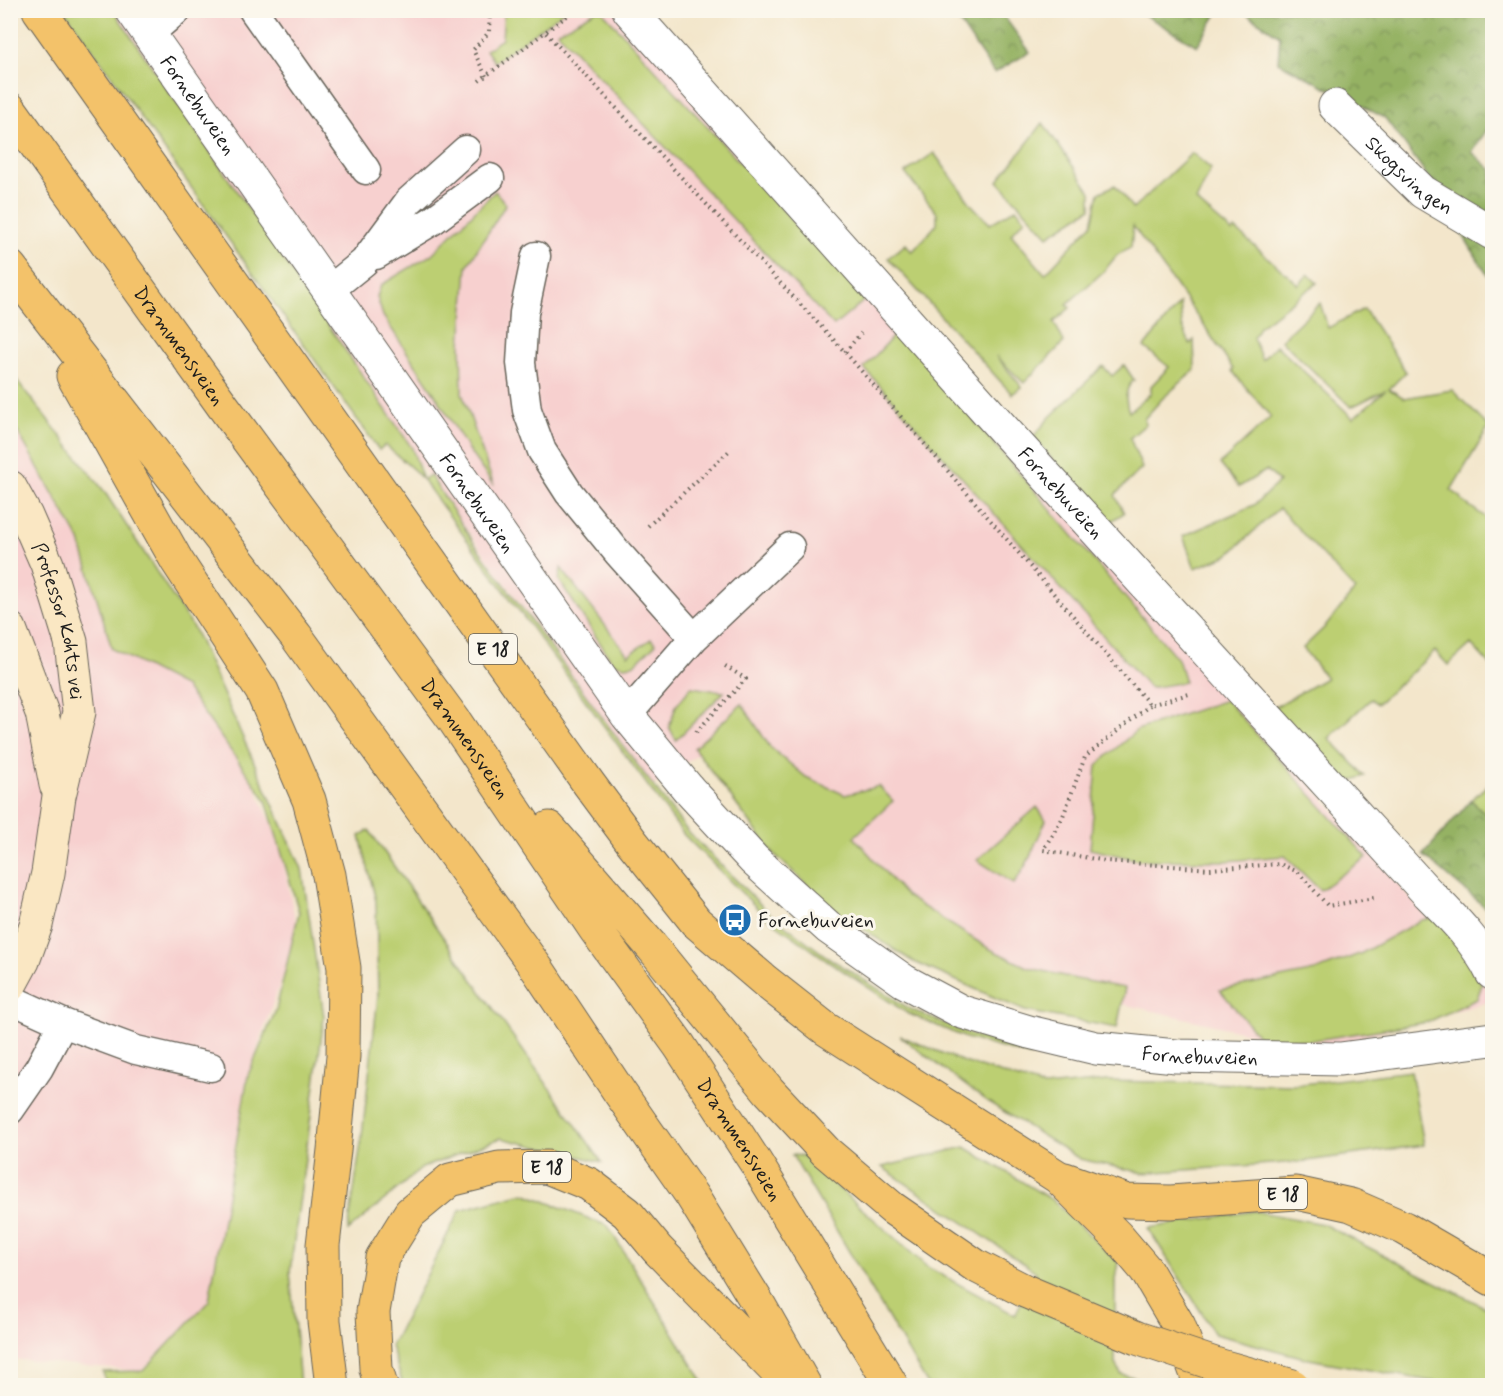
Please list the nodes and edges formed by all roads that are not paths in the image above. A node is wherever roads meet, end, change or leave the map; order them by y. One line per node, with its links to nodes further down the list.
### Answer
1 (39, 10): 30 (highway, E 18)
2 (177, 10): 5 (lane)
3 (253, 10): 9 (lane)
4 (629, 10): 23 (street, Fornebuveien)
5 (140, 23): 15 (street, Fornebuveien)
6 (1335, 106): 11 (street, Skogsvingen)
7 (10, 109): 21 (highway, Drammensveien)
8 (466, 150): 13 (lane)
9 (366, 170)
10 (490, 178): 13 (lane)
11 (1492, 233)
12 (536, 256): 19 (lane)
13 (364, 262): 15 (lane)
14 (15, 273): 32 (highway); 35 (highway)
15 (328, 291): 20 (street, Fornebuveien)
16 (10, 488): 22 (main road, Professor Kohts vei)
17 (790, 548): 19 (lane)
18 (10, 629): 22 (main road, Professor Kohts vei)
19 (694, 638): 20 (lane)
20 (627, 715): 27 (street, Fornebuveien)
21 (454, 720): 36 (highway, Drammensveien); 38 (highway, bridge)
22 (58, 796): 24 (main road, Professor Kohts vei)
23 (1492, 973)
24 (10, 985)
25 (10, 999): 26 (lane)
26 (63, 1023): 28 (lane); 29 (lane)
27 (1492, 1039)
28 (211, 1067)
29 (10, 1110)
30 (1058, 1177): 31 (highway, E 18); 37 (highway, E 18)
31 (1492, 1279)
32 (332, 1386)
33 (381, 1386): 34 (highway, E 18)
34 (791, 1386)
35 (805, 1386)
36 (892, 1386)
37 (1202, 1386)
38 (1293, 1386)

